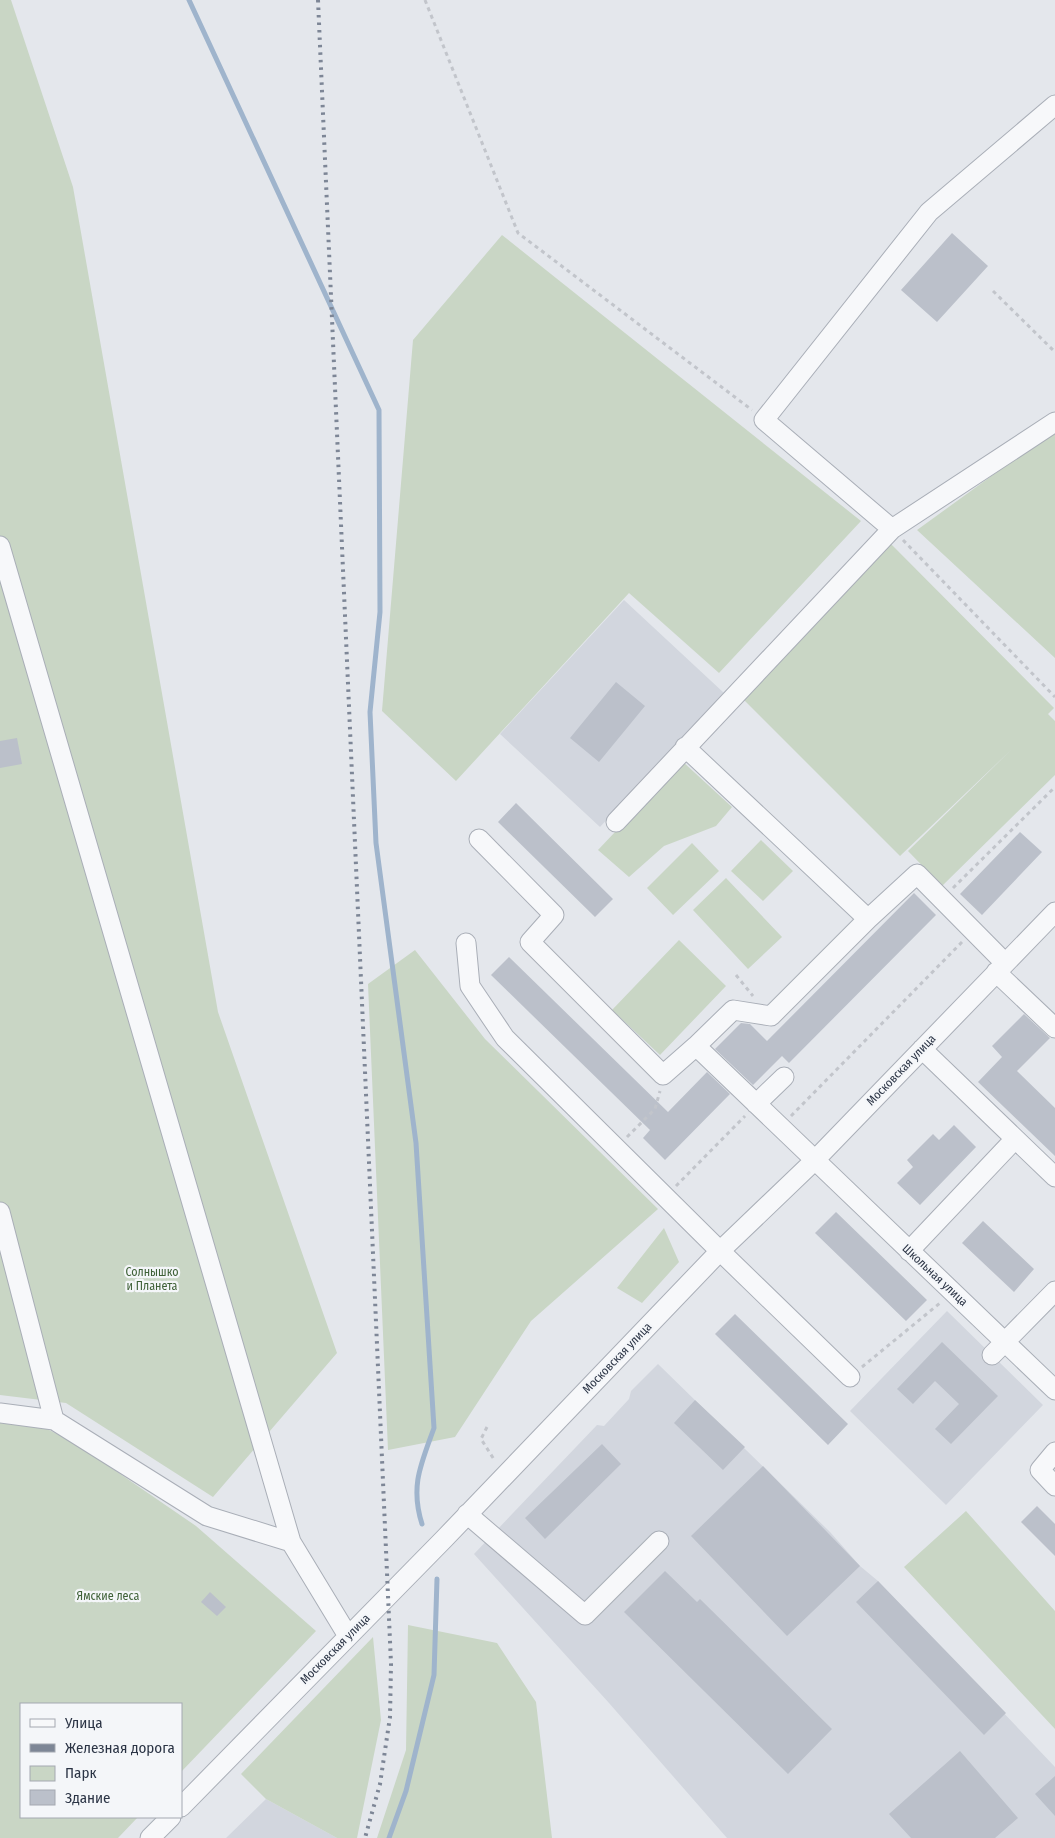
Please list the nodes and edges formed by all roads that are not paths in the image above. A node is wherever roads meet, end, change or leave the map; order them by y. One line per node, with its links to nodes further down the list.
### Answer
1 (1055, 106): 3 (street)
2 (1055, 422): 3 (street)
3 (892, 529): 5 (street)
4 (0, 546): 33 (street)
5 (685, 747): 6 (street); 9 (street)
6 (616, 822)
7 (479, 840): 13 (street)
8 (1055, 912): 11 (street, Московская улица)
9 (868, 919): 11 (street); 13 (street)
10 (466, 943): 21 (street)
11 (1000, 967): 12 (street); 14 (street, Московская улица)
12 (1055, 1028)
13 (696, 1046): 16 (street, Школьная улица)
14 (922, 1049): 17 (street); 18 (street, Московская улица)
15 (784, 1077): 16 (street)
16 (756, 1104): 18 (street, Школьная улица)
17 (1015, 1139): 19 (street); 22 (street)
18 (814, 1161): 21 (street, Московская улица); 22 (street, Школьная улица)
19 (1055, 1177)
20 (0, 1212): 28 (street)
21 (720, 1251): 25 (street); 31 (street, Московская улица)
22 (909, 1251): 24 (street, Школьная улица)
23 (1055, 1291): 24 (street)
24 (999, 1348): 26 (street, Школьная улица)
25 (850, 1377)
26 (1055, 1390)
27 (0, 1413): 28 (street)
28 (54, 1420): 33 (street)
29 (1055, 1452): 30 (street)
30 (1055, 1486)
31 (468, 1514): 32 (street); 34 (street, Московская улица)
32 (658, 1541)
33 (291, 1542): 34 (street)
34 (348, 1636): 35 (street, Московская улица)
35 (182, 1805)
36 (170, 1818): 37 (street)
37 (150, 1838)

